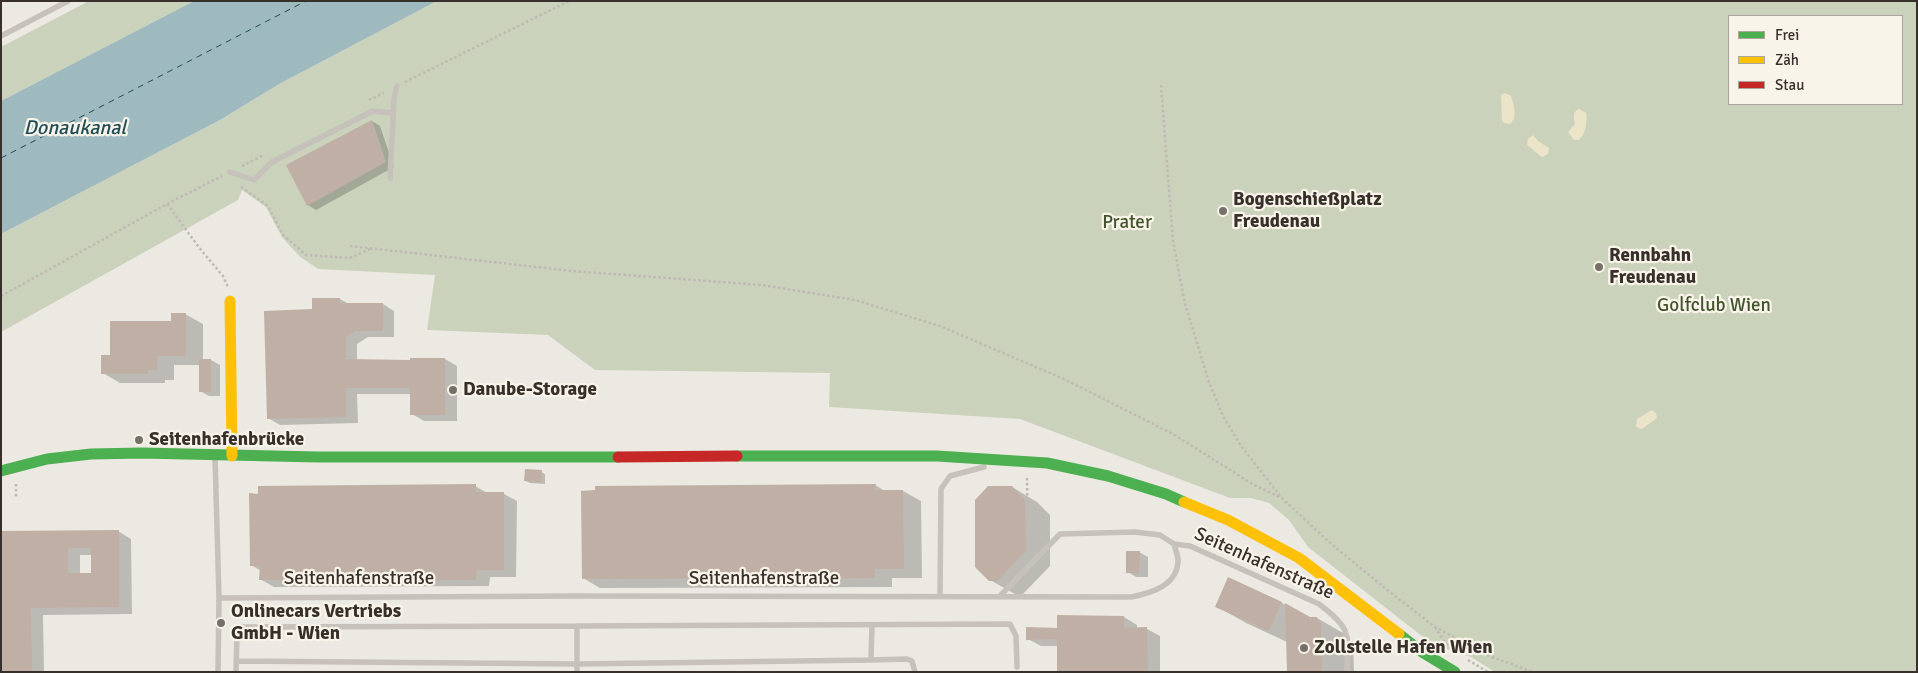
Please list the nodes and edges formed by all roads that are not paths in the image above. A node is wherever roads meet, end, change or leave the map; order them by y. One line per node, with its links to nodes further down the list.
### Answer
1 (68, 1): 2 (lane)
2 (1, 36)
3 (397, 86): 4 (lane)
4 (394, 113): 5 (lane); 6 (lane)
5 (230, 172)
6 (390, 178)
7 (230, 301): 9 (main road)
8 (215, 456): 9 (main road, Seitenhafenstraße); 12 (main road, Seitenhafenstraße); 17 (lane)
9 (232, 456): 11 (main road, Seitenhafenstraße)
10 (992, 467): 15 (lane)
11 (1074, 468): 13 (lane); 29 (main road, Seitenhafenstraße)
12 (6, 469)
13 (1049, 470)
14 (1174, 544): 16 (lane); 16 (lane, Seitenhafenstraße); 28 (lane, Seitenhafenstraße)
15 (940, 596): 16 (lane, Seitenhafenstraße); 17 (lane, Seitenhafenstraße)
16 (1000, 596)
17 (219, 598): 24 (lane)
18 (872, 625): 19 (lane); 20 (lane); 23 (lane)
19 (577, 626): 21 (lane); 22 (lane)
20 (871, 660): 22 (lane); 27 (lane)
21 (236, 661): 22 (lane); 25 (lane)
22 (577, 664): 26 (lane)
23 (1017, 667)
24 (218, 672)
25 (236, 672)
26 (577, 672)
27 (915, 672)
28 (1347, 672)
29 (1455, 672)

